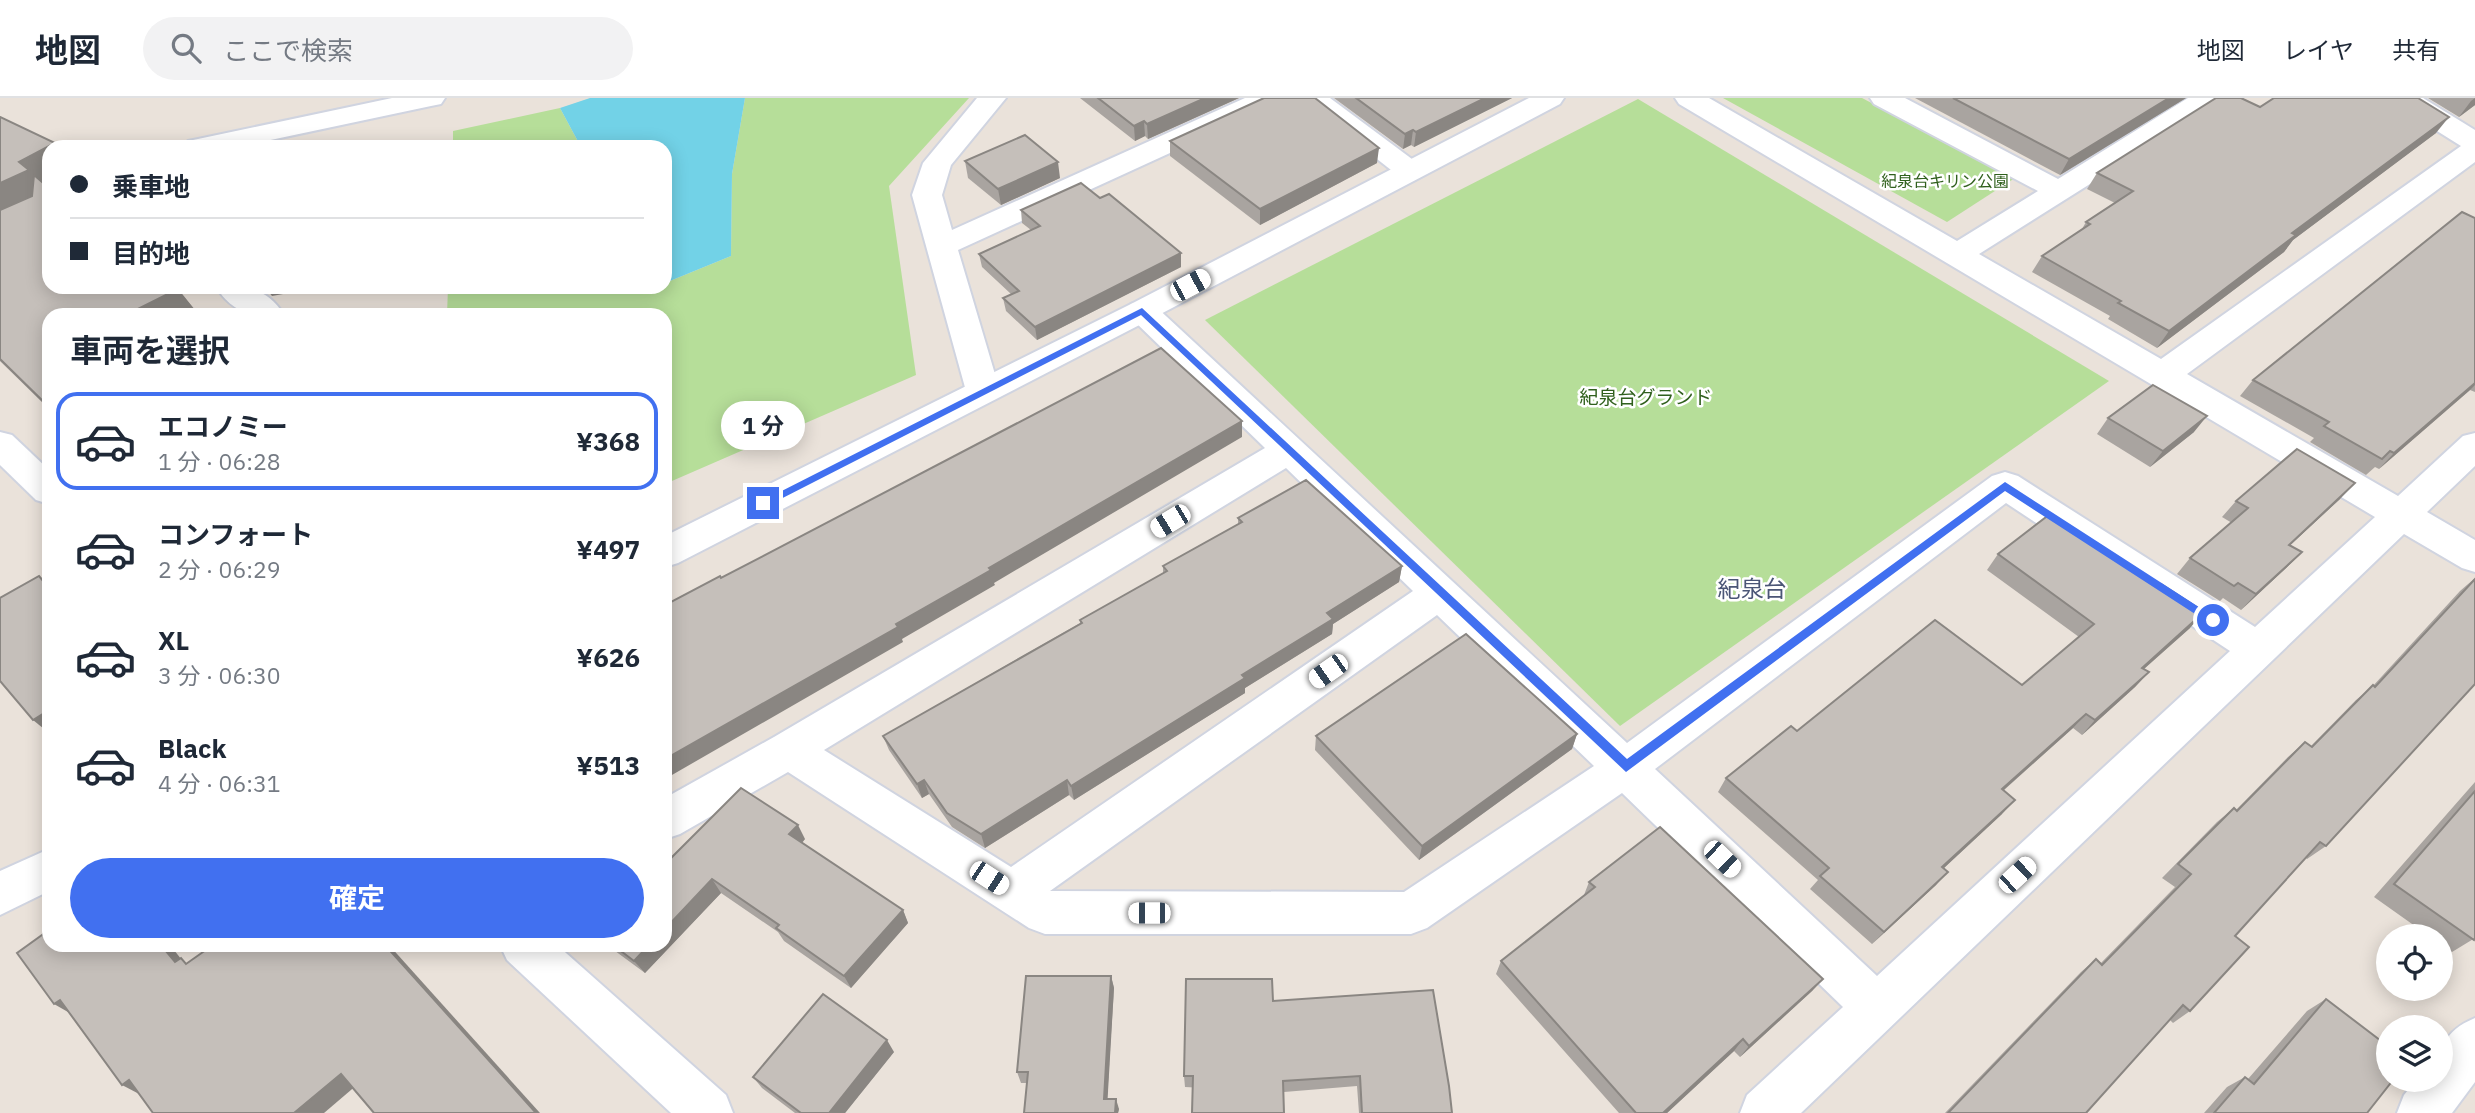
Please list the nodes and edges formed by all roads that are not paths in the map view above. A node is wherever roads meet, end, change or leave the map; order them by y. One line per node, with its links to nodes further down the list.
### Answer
1 (431, 98): 10 (street)
2 (992, 98): 16 (street)
3 (1267, 98): 16 (street)
4 (1313, 98): 14 (street)
5 (1550, 98): 14 (street)
6 (1689, 98): 17 (street)
7 (1884, 98): 15 (street)
8 (2207, 98): 15 (street)
9 (2404, 98): 12 (street)
10 (407, 102): 11 (street)
11 (231, 140)
12 (2475, 142)
13 (2475, 149): 21 (street)
14 (1410, 171): 20 (street)
15 (2059, 191): 17 (street)
16 (942, 246): 22 (street)
17 (1955, 256): 21 (street)
18 (241, 294): 19 (street)
19 (259, 308)
20 (1142, 311): 22 (street); 25 (street)
21 (2161, 376): 27 (street)
22 (983, 391): 28 (street)
23 (0, 444): 26 (street)
24 (2475, 445): 27 (street)
25 (1289, 450): 30 (street); 32 (street)
26 (42, 484)
27 (2399, 514): 29 (street); 31 (street)
28 (672, 549)
29 (2475, 558)
30 (1441, 593): 33 (street); 36 (street)
31 (2259, 650): 33 (street); 39 (street)
32 (789, 750): 34 (street); 36 (street)
33 (1626, 766): 36 (street); 39 (street)
34 (672, 816)
35 (42, 873): 37 (street)
36 (1012, 892)
37 (0, 894)
38 (531, 952): 41 (street)
39 (1876, 1006): 42 (street)
40 (2475, 1042): 43 (street)
41 (708, 1113)
42 (1765, 1113)
43 (2422, 1113)

